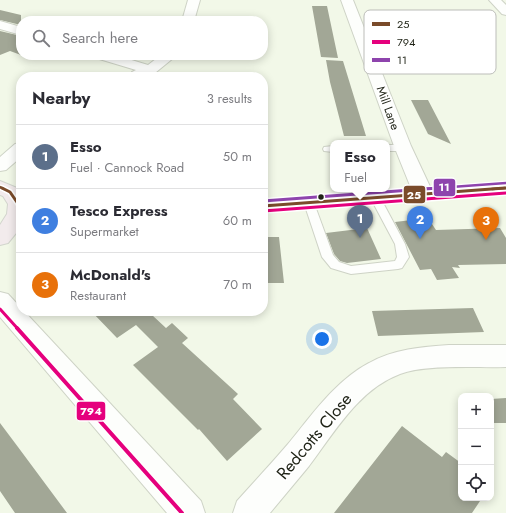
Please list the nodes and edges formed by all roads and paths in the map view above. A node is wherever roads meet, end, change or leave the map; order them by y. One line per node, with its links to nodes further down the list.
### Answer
1 (194, 0): 5 (street)
2 (347, 0): 8 (street, Mill Lane)
3 (495, 0): 4 (street)
4 (506, 12)
5 (189, 16)
6 (0, 25): 7 (street)
7 (16, 30)
8 (364, 40)
9 (118, 60): 11 (street)
10 (163, 60): 11 (street)
11 (150, 70): 12 (street)
12 (145, 72)
13 (376, 74): 15 (street, Mill Lane)
14 (390, 148): 15 (lane)
15 (402, 148): 20 (street, Mill Lane)
16 (16, 152): 17 (street)
17 (0, 166)
18 (0, 187): 22 (highway)
19 (506, 188): 20 (highway)
20 (423, 193): 21 (highway)
21 (375, 198): 23 (highway); 23 (lane)
22 (16, 201)
23 (309, 203): 24 (highway)
24 (268, 206)
25 (16, 216): 27 (highway)
26 (16, 231): 27 (highway)
27 (0, 238)
28 (0, 300): 30 (street)
29 (506, 356): 31 (street, Redcotts Close)
30 (189, 513)
31 (249, 513)

